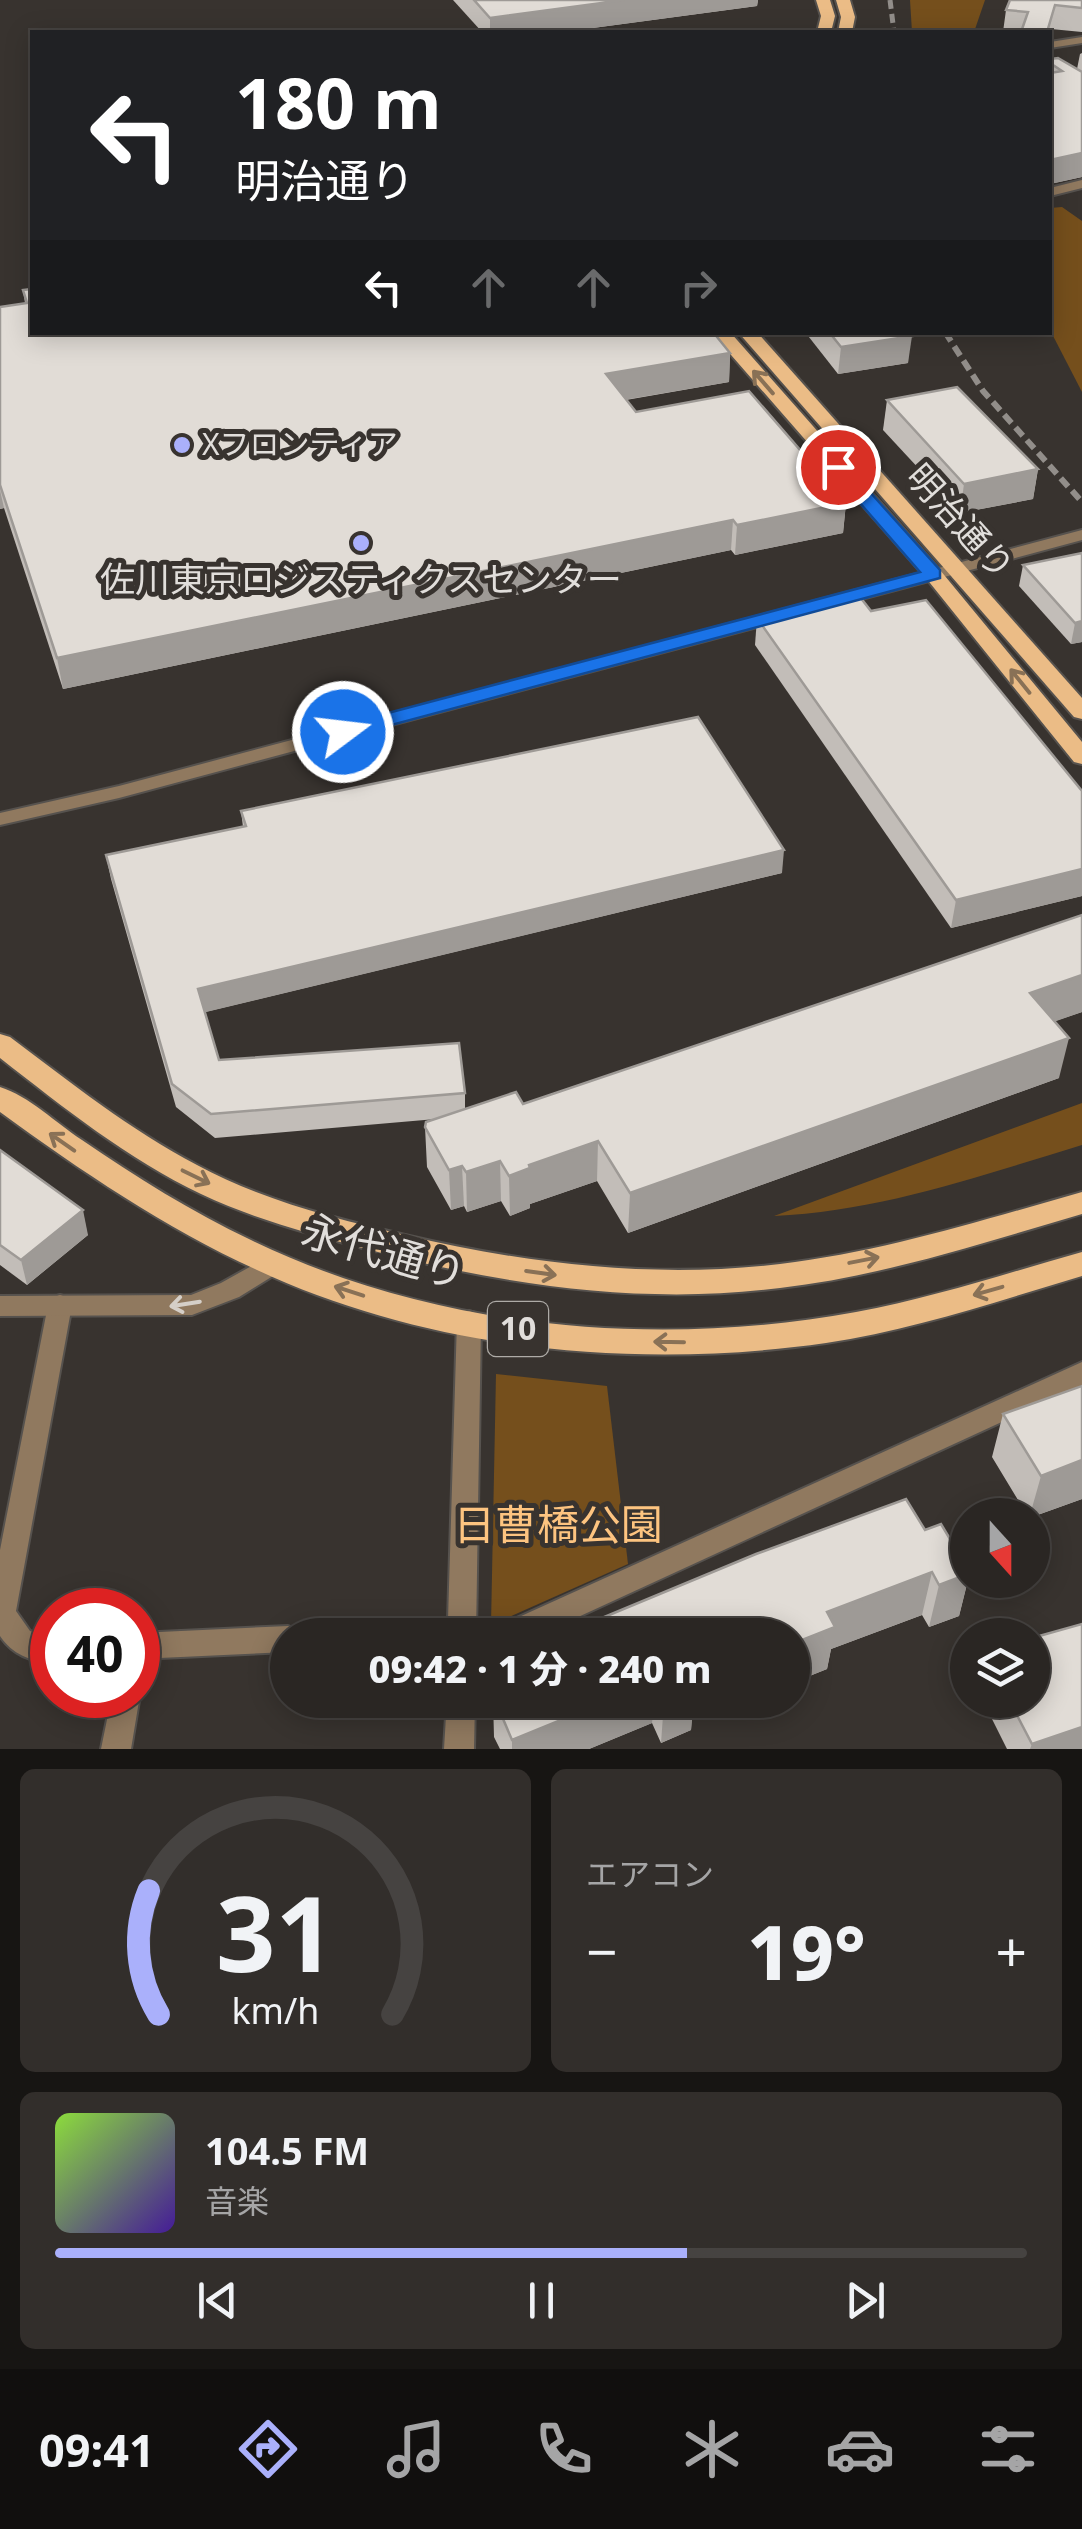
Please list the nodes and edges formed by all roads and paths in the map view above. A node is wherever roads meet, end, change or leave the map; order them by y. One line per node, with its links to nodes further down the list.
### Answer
1 (823, 0): 3 (main road)
2 (843, 0): 4 (main road)
3 (824, 30)
4 (845, 30)
5 (1082, 40): 6 (street)
6 (1052, 45)
7 (1082, 184): 8 (street)
8 (1052, 192)
9 (723, 335): 13 (main road, 明治通り, one-way to 9)
10 (751, 335): 12 (main road, 明治通り)
11 (1082, 535): 12 (street)
12 (958, 568): 13 (street); 14 (main road, 明治通り)
13 (933, 574): 15 (main road, 明治通り, one-way to 13); 16 (street)
14 (1082, 712)
15 (1082, 757)
16 (0, 819)
17 (0, 1044): 19 (main road, 永代通り / 10, one-way to 19)
18 (0, 1097): 20 (main road, 永代通り / 10, one-way to 18)
19 (1082, 1203)
20 (273, 1264): 23 (street, one-way to 23); 24 (main road, 永代通り / 10, one-way to 20)
21 (1082, 1264): 24 (main road, 永代通り / 10, one-way to 24)
22 (0, 1306): 23 (street)
23 (60, 1306): 30 (street)
24 (469, 1321): 26 (street)
25 (1082, 1373): 27 (street)
26 (462, 1618)
27 (546, 1618)
28 (270, 1640): 29 (street)
29 (160, 1645)
30 (30, 1646)
31 (122, 1718): 33 (street)
32 (460, 1718): 34 (street)
33 (116, 1749)
34 (459, 1749)

